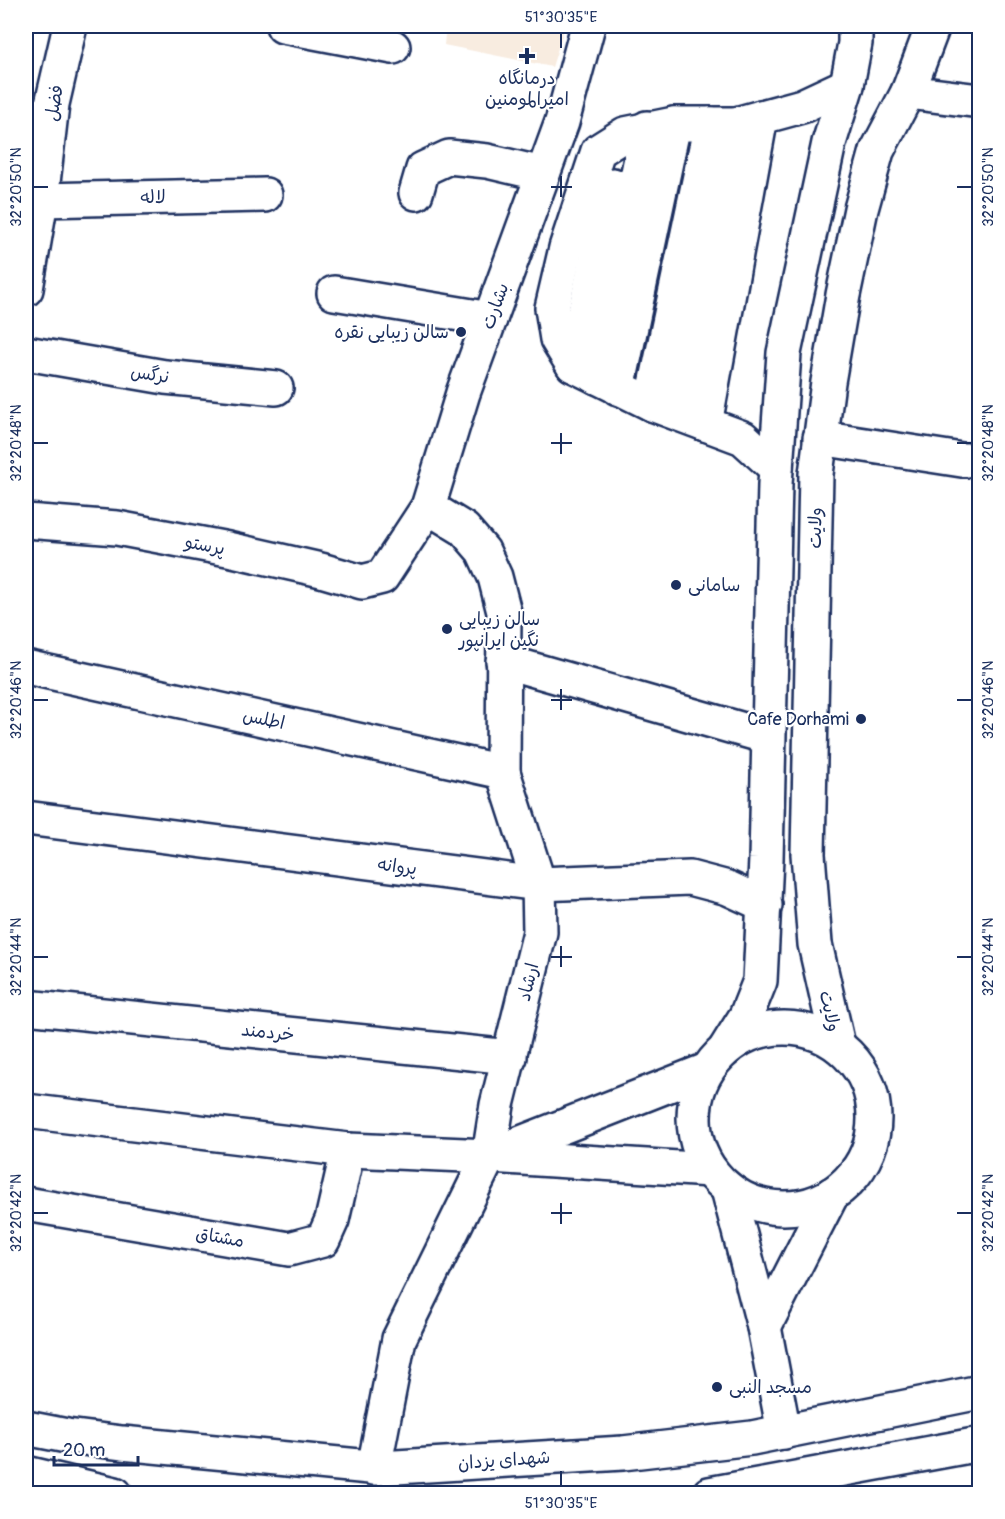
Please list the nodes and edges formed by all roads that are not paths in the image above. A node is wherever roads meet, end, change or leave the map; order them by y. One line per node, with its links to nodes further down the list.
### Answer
1 (70, 26): 12 (street, فضل)
2 (283, 26): 6 (street)
3 (588, 26): 13 (street, بشارت)
4 (855, 26): 7 (street)
5 (933, 26): 8 (street, ولایت)
6 (393, 47)
7 (847, 85): 10 (street); 26 (street)
8 (909, 92): 9 (street); 24 (street, ولایت)
9 (980, 101)
10 (736, 122): 11 (street); 23 (street); 23 (street)
11 (649, 129): 21 (street); 21 (street)
12 (36, 149): 16 (street, فضل)
13 (543, 174): 14 (street); 19 (street, بشارت)
14 (416, 193)
15 (265, 195): 16 (street, لاله)
16 (41, 200): 17 (street, فضل)
17 (26, 289)
18 (334, 293): 19 (street)
19 (490, 319): 27 (street, بشارت)
20 (26, 353): 22 (street, نرگس)
21 (596, 376): 23 (street)
22 (276, 388)
23 (679, 414): 26 (street)
24 (820, 438): 25 (street); 38 (street, ولایت)
25 (980, 460)
26 (776, 468): 32 (street)
27 (428, 507): 29 (street, بشارت); 30 (street, ارشاد)
28 (26, 521): 29 (street, پرستو)
29 (382, 577)
30 (503, 661): 32 (street); 33 (street, ارشاد)
31 (26, 667): 33 (street, اطلس)
32 (768, 737): 36 (street)
33 (503, 772): 35 (street, ارشاد)
34 (26, 818): 35 (street, پروانه)
35 (539, 884): 36 (street, پروانه); 39 (street, ارشاد)
36 (765, 905): 40 (street)
37 (26, 1007): 39 (street, خردمند)
38 (838, 1045): 40 (street); 45 (street)
39 (510, 1057): 43 (street, ارشاد)
40 (716, 1059): 43 (street); 44 (street)
41 (26, 1111): 42 (street)
42 (348, 1150): 43 (street); 46 (street, مشتاق)
43 (489, 1156): 44 (street); 53 (street, ارشاد)
44 (719, 1180): 45 (street); 47 (street)
45 (832, 1194): 47 (street)
46 (26, 1204)
47 (764, 1327): 50 (street)
48 (980, 1392): 50 (street, شهدای یزدان)
49 (30, 1429): 51 (street, شهدای یزدان); 54 (street)
50 (784, 1432): 53 (street, شهدای یزدان)
51 (122, 1443): 53 (street, شهدای یزدان); 56 (street)
52 (980, 1444): 55 (street)
53 (374, 1468)
54 (26, 1471): 56 (street)
55 (767, 1488): 57 (street)
56 (115, 1494)
57 (710, 1494)

